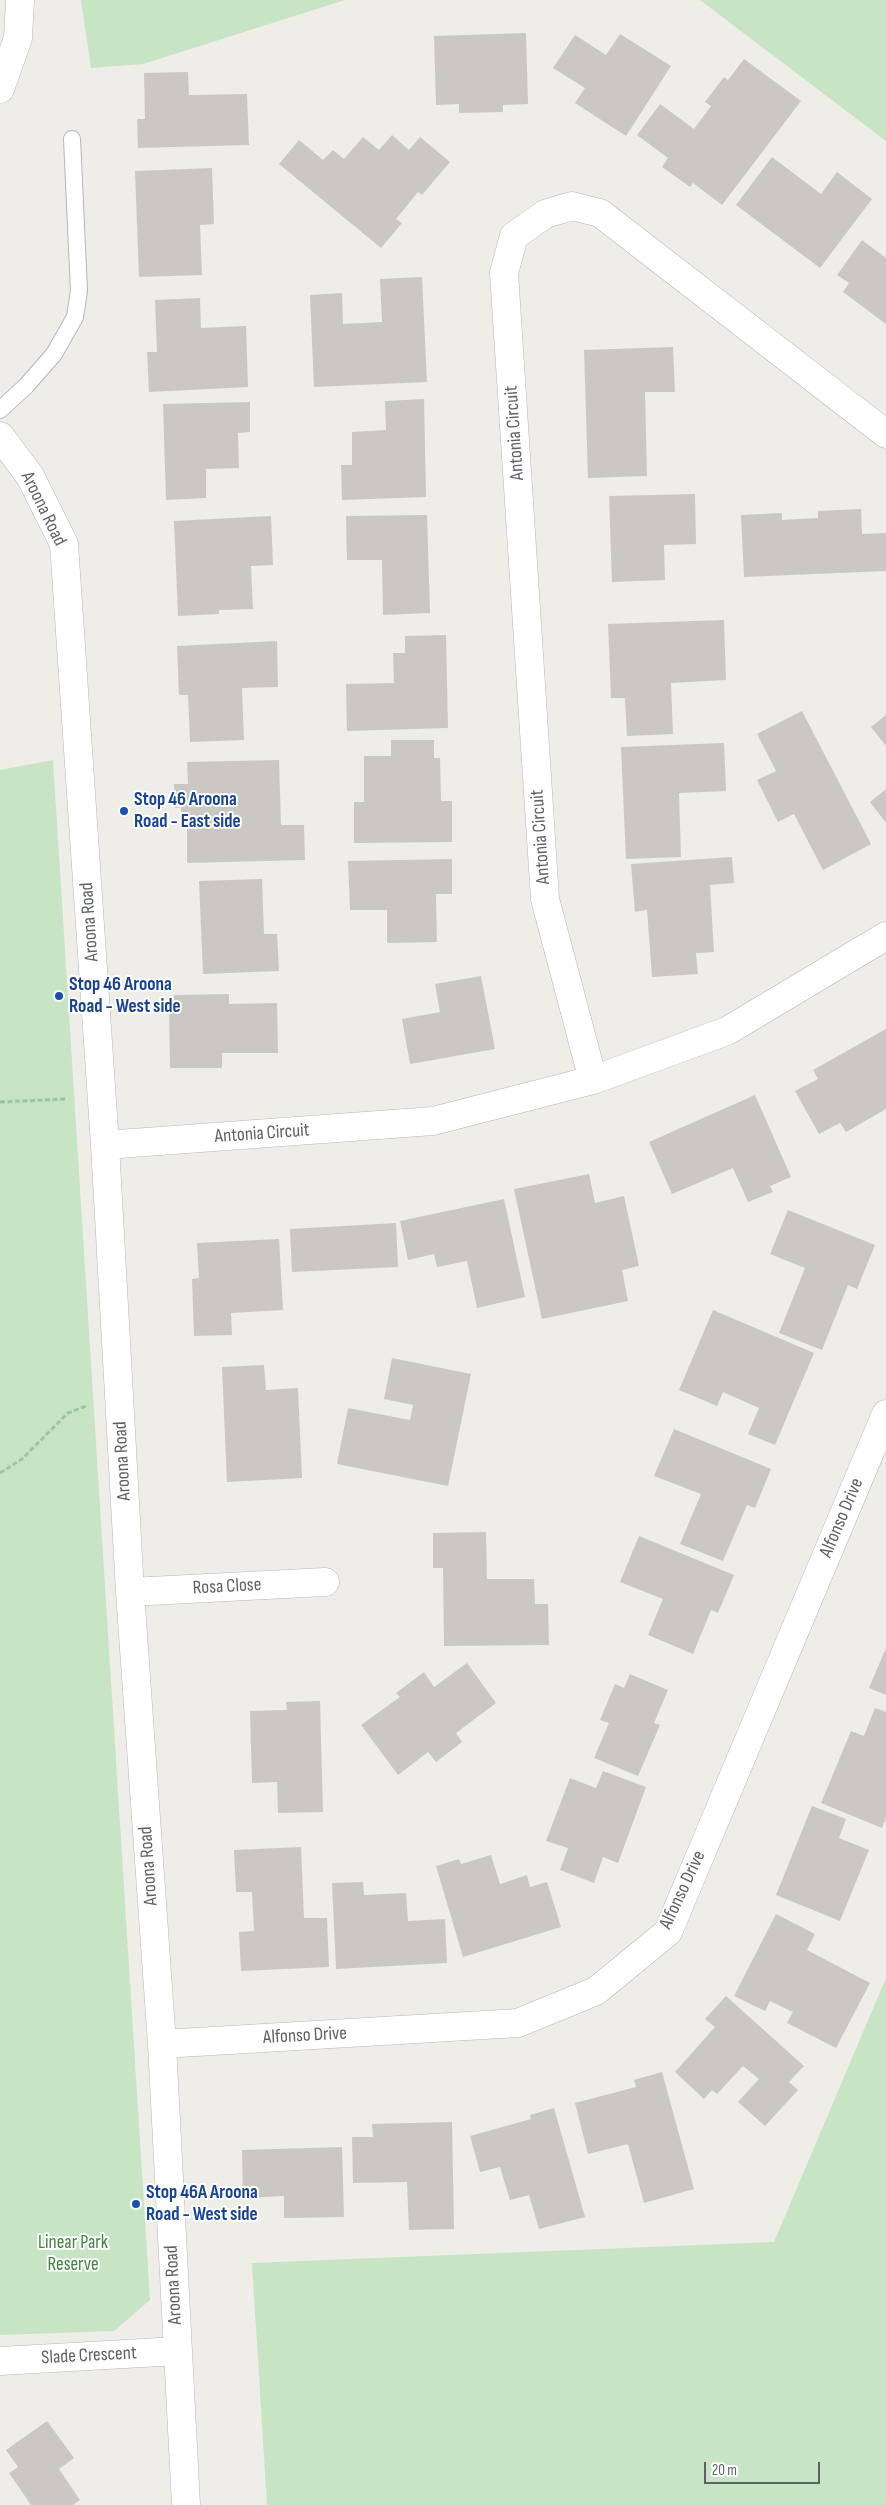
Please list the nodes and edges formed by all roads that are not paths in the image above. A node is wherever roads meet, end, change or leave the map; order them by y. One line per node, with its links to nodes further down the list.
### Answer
1 (20, 0): 2 (street)
2 (0, 89)
3 (72, 139): 4 (lane)
4 (0, 410)
5 (886, 434): 8 (street, Antonia Circuit)
6 (0, 436): 9 (street, Aroona Road)
7 (886, 936): 8 (street, Antonia Circuit)
8 (593, 1080): 9 (street, Antonia Circuit)
9 (105, 1145): 12 (street, Aroona Road)
10 (886, 1414): 13 (street, Alfonso Drive)
11 (324, 1582): 12 (street, Rosa Close)
12 (130, 1592): 13 (street, Aroona Road)
13 (162, 2044): 14 (street, Aroona Road)
14 (178, 2351): 15 (street, Slade Crescent); 16 (street, Aroona Road)
15 (0, 2361)
16 (186, 2505)

